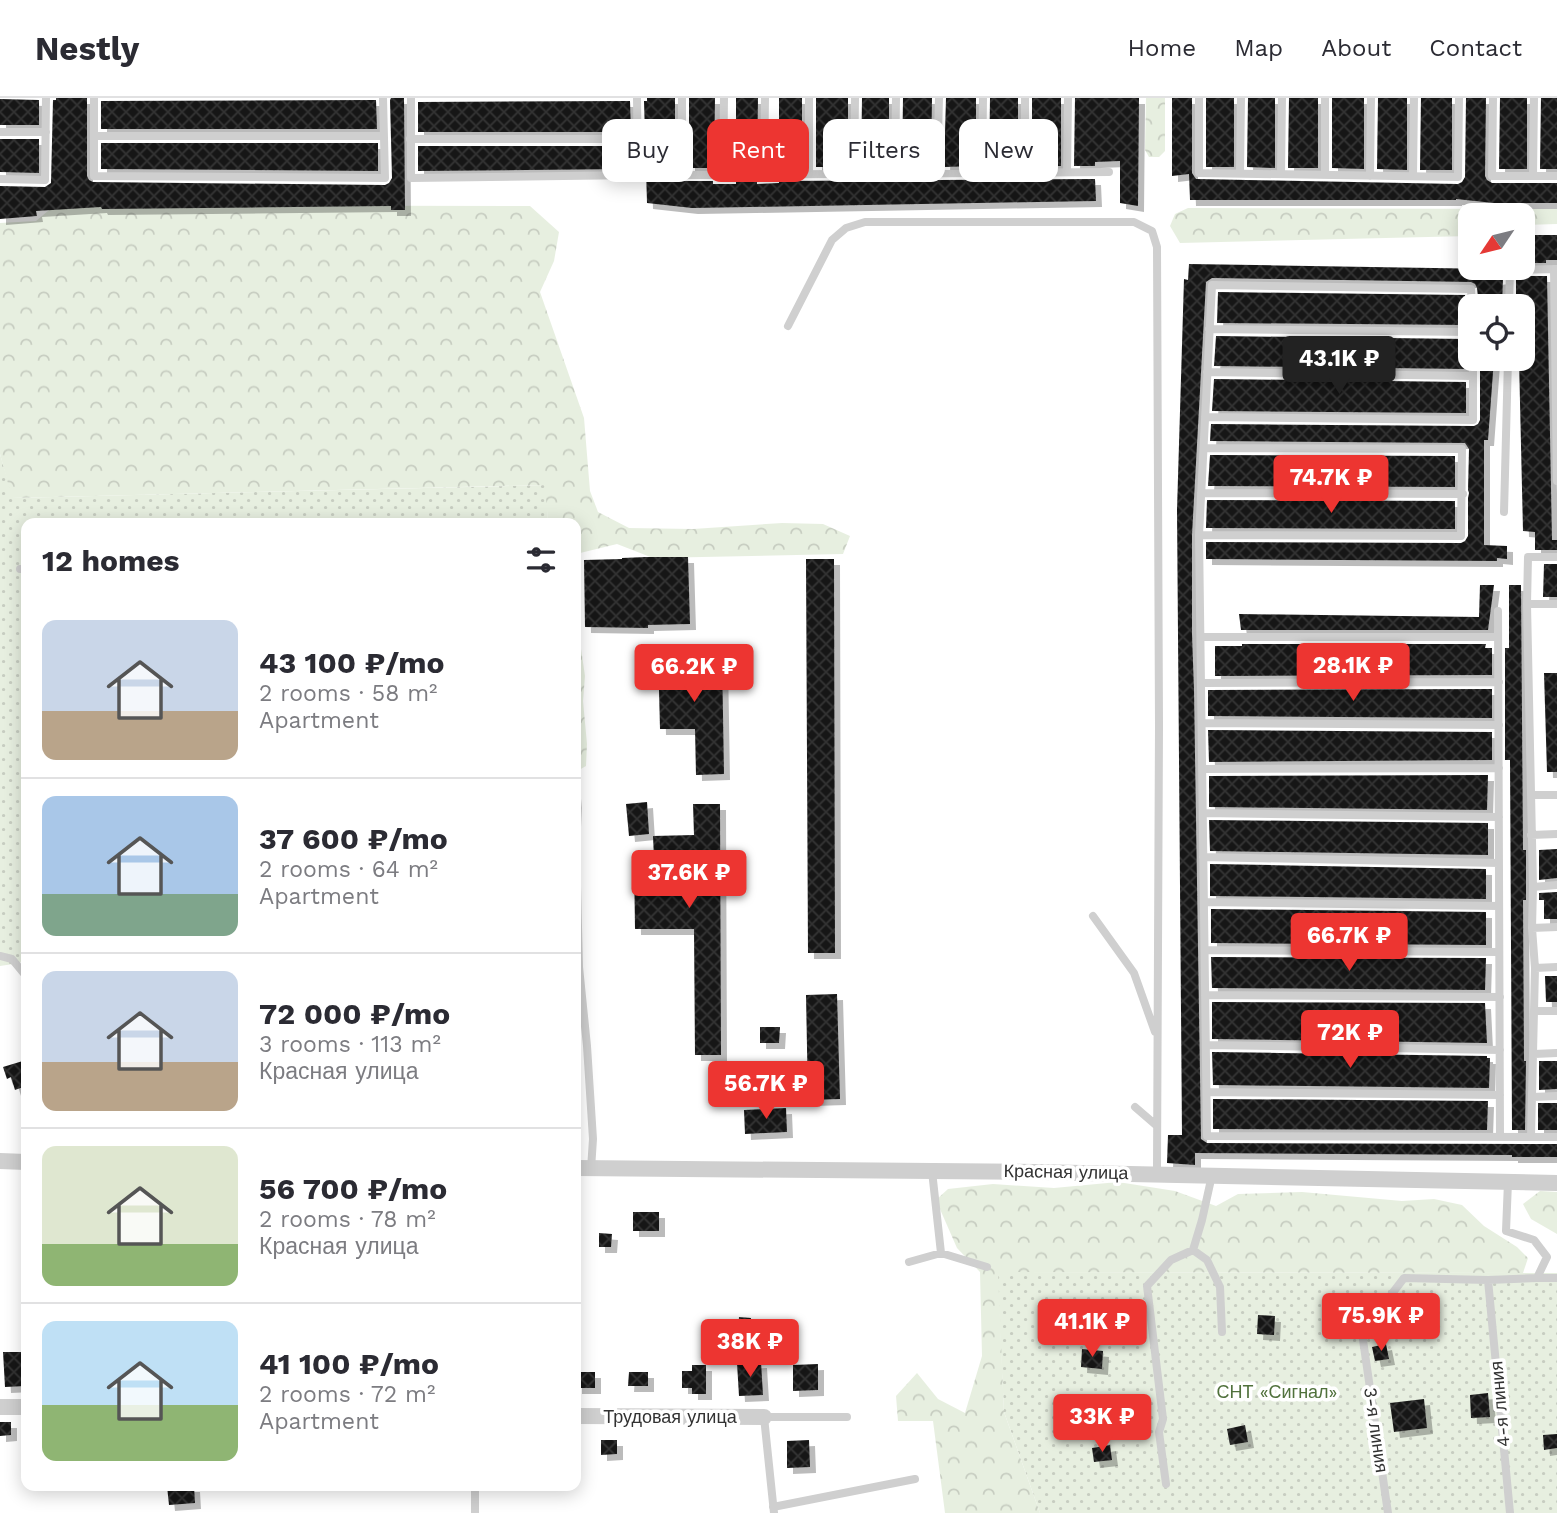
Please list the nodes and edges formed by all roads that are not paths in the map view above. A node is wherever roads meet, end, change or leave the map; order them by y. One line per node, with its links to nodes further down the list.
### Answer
1 (46, 98): 35 (lane)
2 (94, 98): 37 (lane)
3 (383, 98): 36 (lane)
4 (411, 98): 38 (lane)
5 (637, 98): 25 (lane)
6 (682, 98): 48 (lane)
7 (724, 98): 26 (lane)
8 (765, 98): 27 (lane)
9 (809, 98): 28 (lane)
10 (855, 98): 29 (lane)
11 (896, 98): 30 (lane)
12 (939, 98): 31 (lane)
13 (983, 98): 32 (lane)
14 (1025, 98): 33 (lane)
15 (1068, 98): 41 (lane)
16 (1199, 98): 43 (lane)
17 (1241, 98): 43 (lane)
18 (1282, 98): 46 (lane)
19 (1325, 98): 49 (lane)
20 (1371, 98): 50 (lane)
21 (1414, 98): 51 (lane)
22 (1459, 98): 51 (lane)
23 (1493, 98): 52 (lane)
24 (1534, 98): 52 (lane)
25 (638, 119)
26 (724, 119)
27 (765, 119)
28 (809, 119)
29 (855, 119)
30 (896, 119)
31 (938, 119)
32 (983, 119)
33 (1025, 119)
34 (0, 132): 35 (lane)
35 (46, 132): 54 (lane)
36 (384, 135): 37 (lane); 37 (lane)
37 (94, 136)
38 (410, 139): 39 (lane); 47 (lane)
39 (602, 139)
40 (1058, 172): 41 (lane)
41 (1068, 172): 42 (lane)
42 (1109, 172)
43 (1240, 173): 46 (lane)
44 (809, 174): 45 (lane)
45 (823, 174)
46 (1281, 174): 49 (lane)
47 (602, 175)
48 (707, 175)
49 (1325, 175): 50 (lane)
50 (1370, 176): 51 (lane)
51 (1413, 176)
52 (1532, 176): 53 (lane)
53 (1557, 176)
54 (0, 179)
55 (1556, 269): 57 (lane); 67 (lane)
56 (1471, 294): 59 (lane)
57 (1509, 294)
58 (788, 326): 110 (lane)
59 (1209, 329): 60 (lane); 63 (lane)
60 (1458, 332)
61 (1473, 371): 64 (lane)
62 (1508, 371): 70 (lane)
63 (1207, 372): 64 (lane); 65 (lane)
64 (1473, 376): 65 (lane)
65 (1205, 417): 66 (lane)
66 (1203, 448): 68 (lane); 69 (lane)
67 (1557, 481)
68 (1201, 493): 69 (lane); 71 (lane)
69 (1462, 494): 71 (lane)
70 (1504, 512)
71 (1199, 535): 76 (lane)
72 (1557, 557): 73 (lane)
73 (1527, 604): 74 (lane); 84 (lane)
74 (1557, 604)
75 (1498, 611): 77 (lane)
76 (1200, 637): 77 (lane); 79 (lane)
77 (1499, 637): 78 (lane)
78 (1499, 682): 79 (lane); 81 (lane)
79 (1201, 683): 80 (lane)
80 (1202, 723): 81 (lane); 83 (lane)
81 (1499, 725): 82 (lane)
82 (1499, 768): 83 (lane); 87 (lane)
83 (1202, 769): 86 (lane)
84 (1531, 795): 85 (lane); 89 (lane)
85 (1557, 795)
86 (1203, 813): 87 (lane); 90 (lane)
87 (1499, 817): 91 (lane)
88 (1557, 834): 89 (lane)
89 (1531, 835): 93 (lane)
90 (1203, 857): 91 (lane); 94 (lane)
91 (1499, 863): 95 (lane)
92 (1557, 885): 93 (lane)
93 (1533, 887): 98 (lane)
94 (1204, 902): 95 (lane); 99 (lane)
95 (1499, 906): 100 (lane)
96 (1093, 916): 110 (lane)
97 (1557, 927): 98 (lane)
98 (1532, 928): 103 (lane)
99 (1205, 950): 100 (lane); 106 (lane)
100 (1499, 952): 107 (lane)
101 (0, 956): 104 (lane)
102 (1557, 967): 103 (lane)
103 (1535, 968): 108 (lane)
104 (21, 970)
105 (581, 984): 126 (lane)
106 (1205, 995): 107 (lane); 111 (lane)
107 (1500, 997): 112 (lane)
108 (1534, 1011): 109 (lane); 114 (lane)
109 (1557, 1011)
110 (1157, 1040): 120 (lane)
111 (1206, 1045): 112 (lane); 115 (lane)
112 (1500, 1050): 116 (lane)
113 (1557, 1053): 114 (lane)
114 (1534, 1054): 118 (lane)
115 (1206, 1092): 116 (lane); 122 (lane)
116 (1500, 1095): 122 (lane)
117 (1557, 1096): 118 (lane)
118 (1532, 1097): 123 (lane)
119 (1135, 1107): 120 (lane)
120 (1157, 1126): 128 (lane)
121 (1557, 1137): 123 (lane)
122 (1500, 1138): 123 (lane)
123 (1531, 1138)
124 (0, 1161): 125 (street)
125 (21, 1162)
126 (583, 1168): 127 (street, Красная улица)
127 (932, 1171): 128 (street, Красная улица); 133 (lane)
128 (1157, 1172): 129 (street, Красная улица)
129 (1212, 1175): 130 (street, Красная улица); 132 (lane)
130 (1508, 1182): 131 (street, Красная улица); 136 (lane)
131 (1557, 1183)
132 (1193, 1250): 139 (lane); 146 (lane)
133 (941, 1253): 134 (lane); 135 (lane)
134 (909, 1262)
135 (987, 1267)
136 (1537, 1278): 137 (lane); 138 (lane)
137 (1557, 1278)
138 (1488, 1280): 150 (lane, 3-я линия); 151 (lane, 4-я линия)
139 (1222, 1332)
140 (0, 1407): 141 (street)
141 (21, 1407)
142 (581, 1416): 143 (street, Трудовая улица)
143 (764, 1417): 144 (lane); 148 (lane)
144 (846, 1417)
145 (915, 1479): 148 (lane)
146 (1166, 1484)
147 (475, 1491): 149 (lane)
148 (774, 1510)
149 (475, 1513)
150 (1388, 1513)
151 (1510, 1513)

